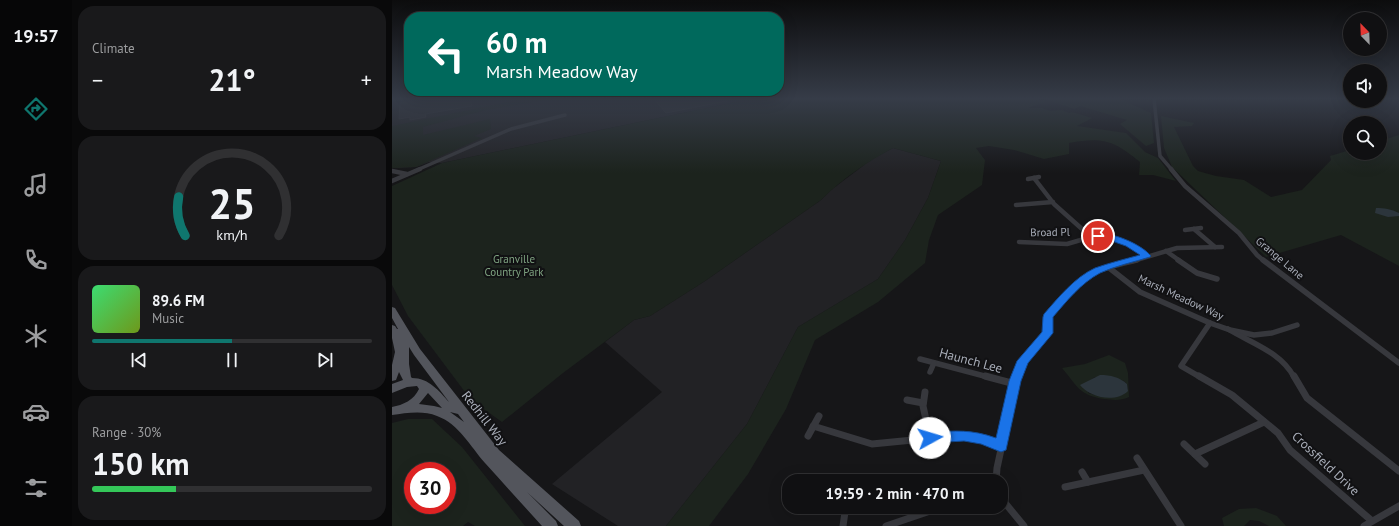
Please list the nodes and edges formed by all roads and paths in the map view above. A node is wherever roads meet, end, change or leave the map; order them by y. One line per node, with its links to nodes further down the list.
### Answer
1 (529, 124): 4 (street)
2 (1157, 124): 25 (street, Grange Lane)
3 (392, 171): 4 (street)
4 (407, 174): 6 (street)
5 (1028, 179): 7 (street)
6 (392, 181)
7 (1053, 202): 8 (street); 12 (street)
8 (1016, 205)
9 (1201, 228): 10 (street)
10 (1194, 229): 11 (street); 14 (street, Marsh Meadow Way)
11 (1185, 230)
12 (1090, 237): 13 (street, Broad Pl); 15 (street, Broad Pl)
13 (1019, 242)
14 (1166, 251): 15 (street, Marsh Meadow Way); 17 (street)
15 (1147, 256): 16 (street, Marsh Meadow Way)
16 (1108, 267): 19 (street, Marsh Meadow Way); 29 (street, Marsh Meadow Way)
17 (1216, 279)
18 (392, 310): 21 (main road, Redhill Way)
19 (1210, 323): 22 (street, Marsh Meadow Way); 38 (street, Crossfield Drive)
20 (1297, 325): 22 (street, Marsh Meadow Way)
21 (397, 328): 27 (main road, Redhill Way); 28 (main road); 35 (main road, Redhill Way)
22 (1228, 329): 48 (street)
23 (920, 359): 24 (street, Haunch Lee)
24 (934, 363): 26 (street); 29 (street, Haunch Lee)
25 (1399, 363)
26 (930, 372)
27 (392, 377)
28 (410, 383): 30 (main road); 31 (main road)
29 (1014, 384): 43 (street, Marsh Meadow Way)
30 (424, 386): 35 (main road); 36 (main road)
31 (392, 390)
32 (925, 392): 34 (street)
33 (907, 400): 34 (street)
34 (923, 403): 41 (street)
35 (461, 410): 59 (main road, Redhill Way)
36 (395, 411): 58 (main road, Redhill Way)
37 (819, 416): 39 (street)
38 (1262, 420): 44 (street); 57 (street, Crossfield Drive)
39 (813, 426): 40 (street); 41 (street)
40 (808, 436)
41 (930, 438): 43 (street)
42 (1184, 444): 44 (street)
43 (1001, 446): 50 (street, Marsh Meadow Way)
44 (1195, 454): 46 (street)
45 (1137, 458): 47 (street)
46 (1205, 464)
47 (1144, 470): 51 (street); 63 (street)
48 (1399, 471)
49 (1082, 472): 51 (street)
50 (997, 474)
51 (1088, 482): 52 (street)
52 (1065, 487)
53 (1008, 507): 62 (street)
54 (1398, 509): 57 (street)
55 (845, 514): 60 (street)
56 (921, 514): 61 (street)
57 (1372, 521): 64 (street)
58 (551, 526)
59 (574, 526)
60 (843, 526)
61 (886, 526)
62 (1024, 526)
63 (1181, 526)
64 (1364, 526)

